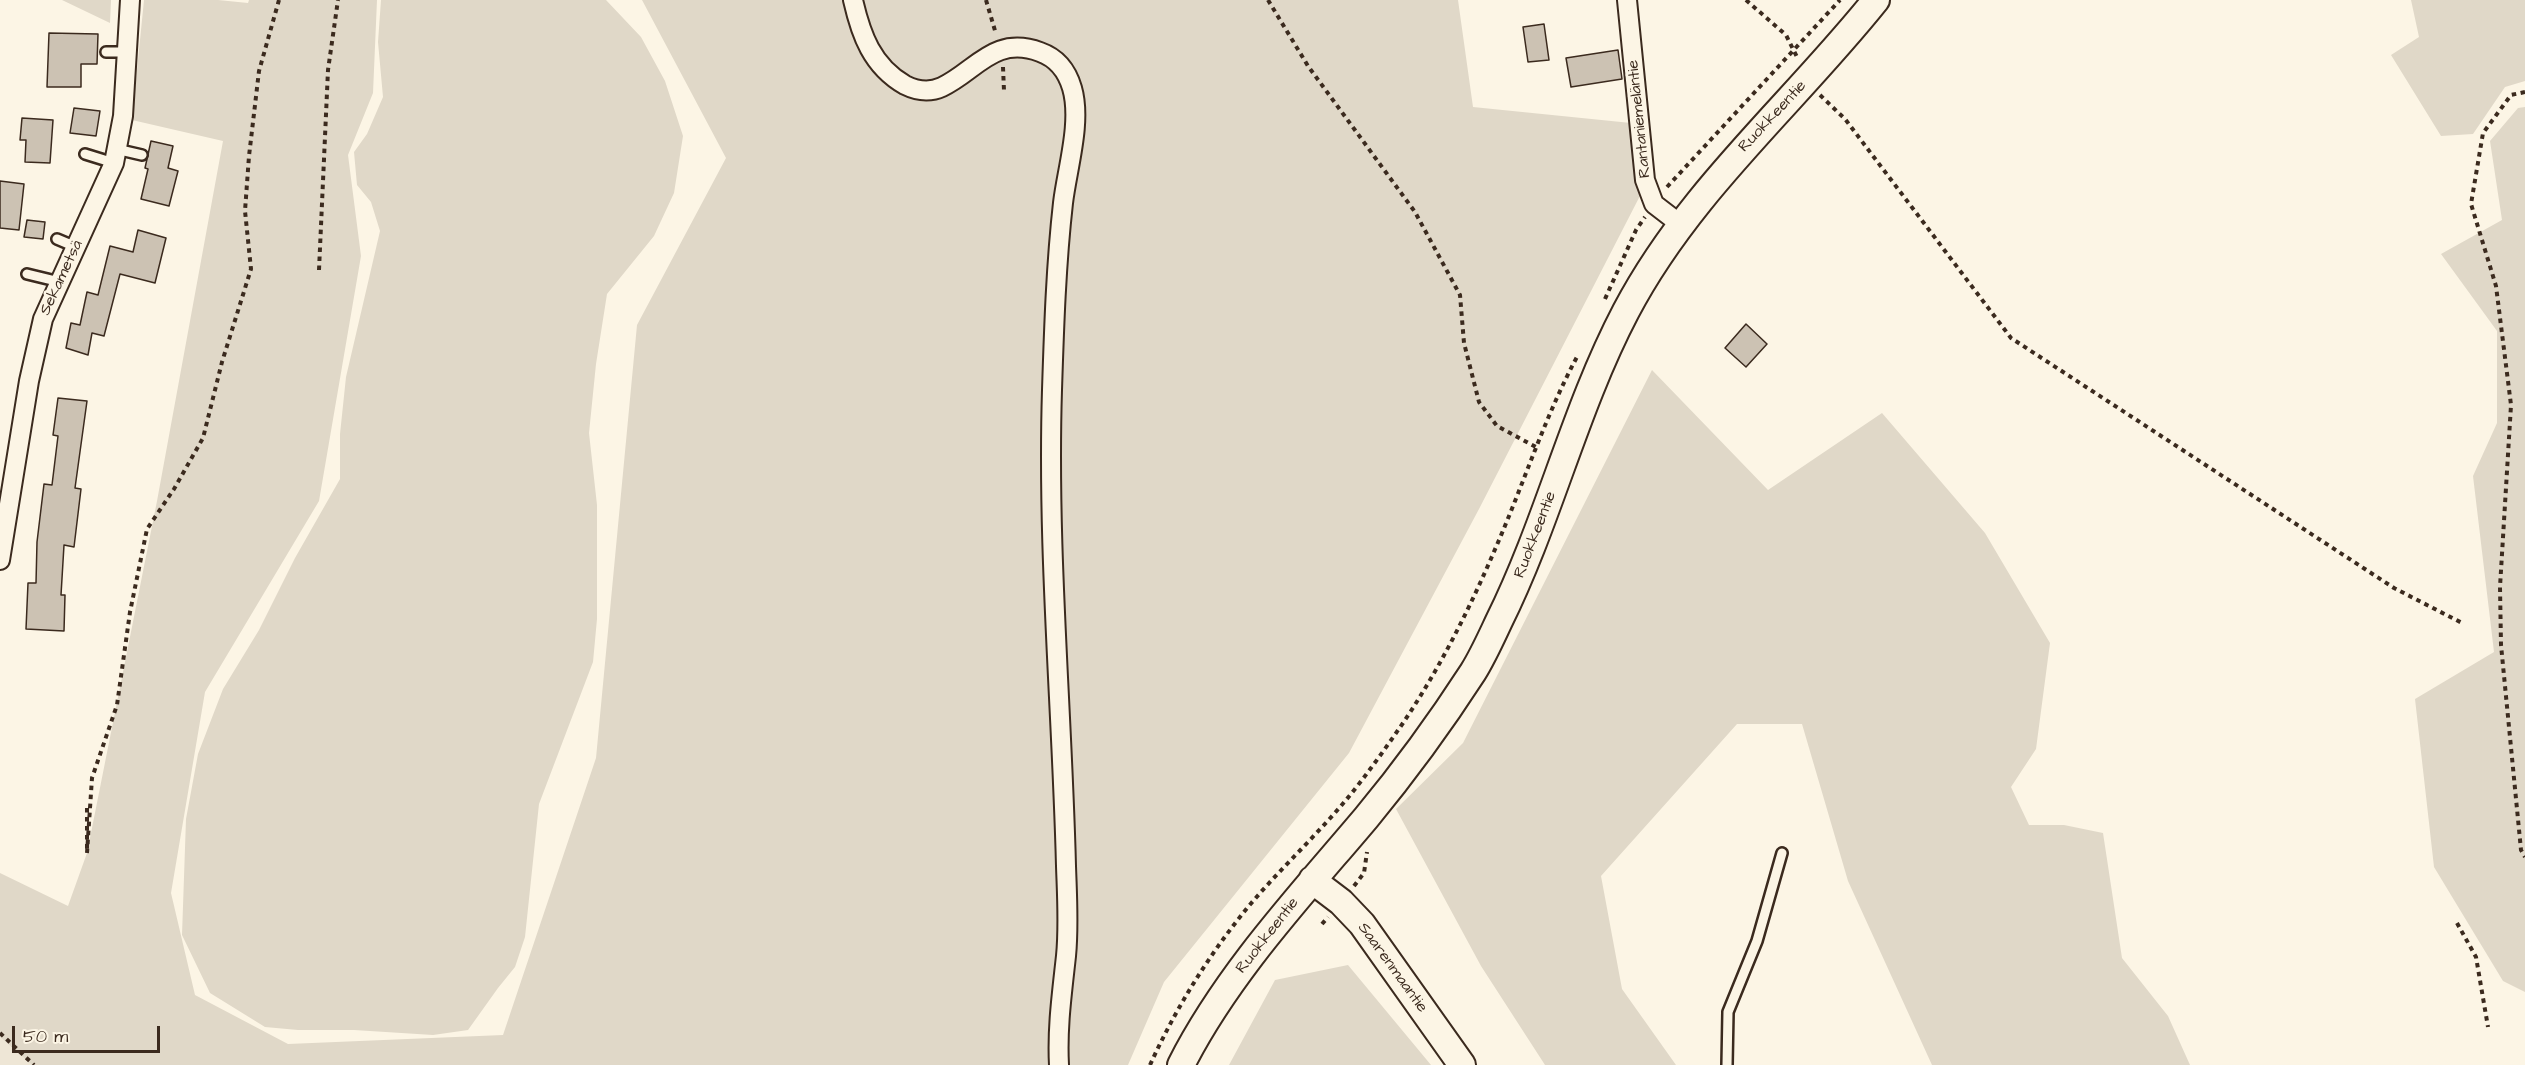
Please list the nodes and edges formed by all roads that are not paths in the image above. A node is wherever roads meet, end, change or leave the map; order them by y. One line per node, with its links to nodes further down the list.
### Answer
1 (130, 0): 6 (street, Sekametsä)
2 (853, 0): 18 (street)
3 (1627, 0): 10 (street, Rantaniemeläntie)
4 (1876, 0): 10 (street, Ruokkeentie)
5 (106, 52): 6 (lane)
6 (127, 52): 9 (street, Sekametsä)
7 (85, 154): 9 (lane)
8 (142, 155): 9 (lane)
9 (115, 156): 12 (street, Sekametsä)
10 (1680, 224): 17 (street, Ruokkeentie)
11 (57, 238): 12 (lane)
12 (76, 248): 14 (street, Sekametsä)
13 (27, 274): 14 (lane)
14 (60, 282): 15 (street, Sekametsä)
15 (0, 560)
16 (1782, 853): 21 (lane)
17 (1312, 880): 19 (street, Ruokkeentie); 20 (street, Saarenmaantie)
18 (1059, 1065)
19 (1181, 1065)
20 (1462, 1065)
21 (1727, 1065)

